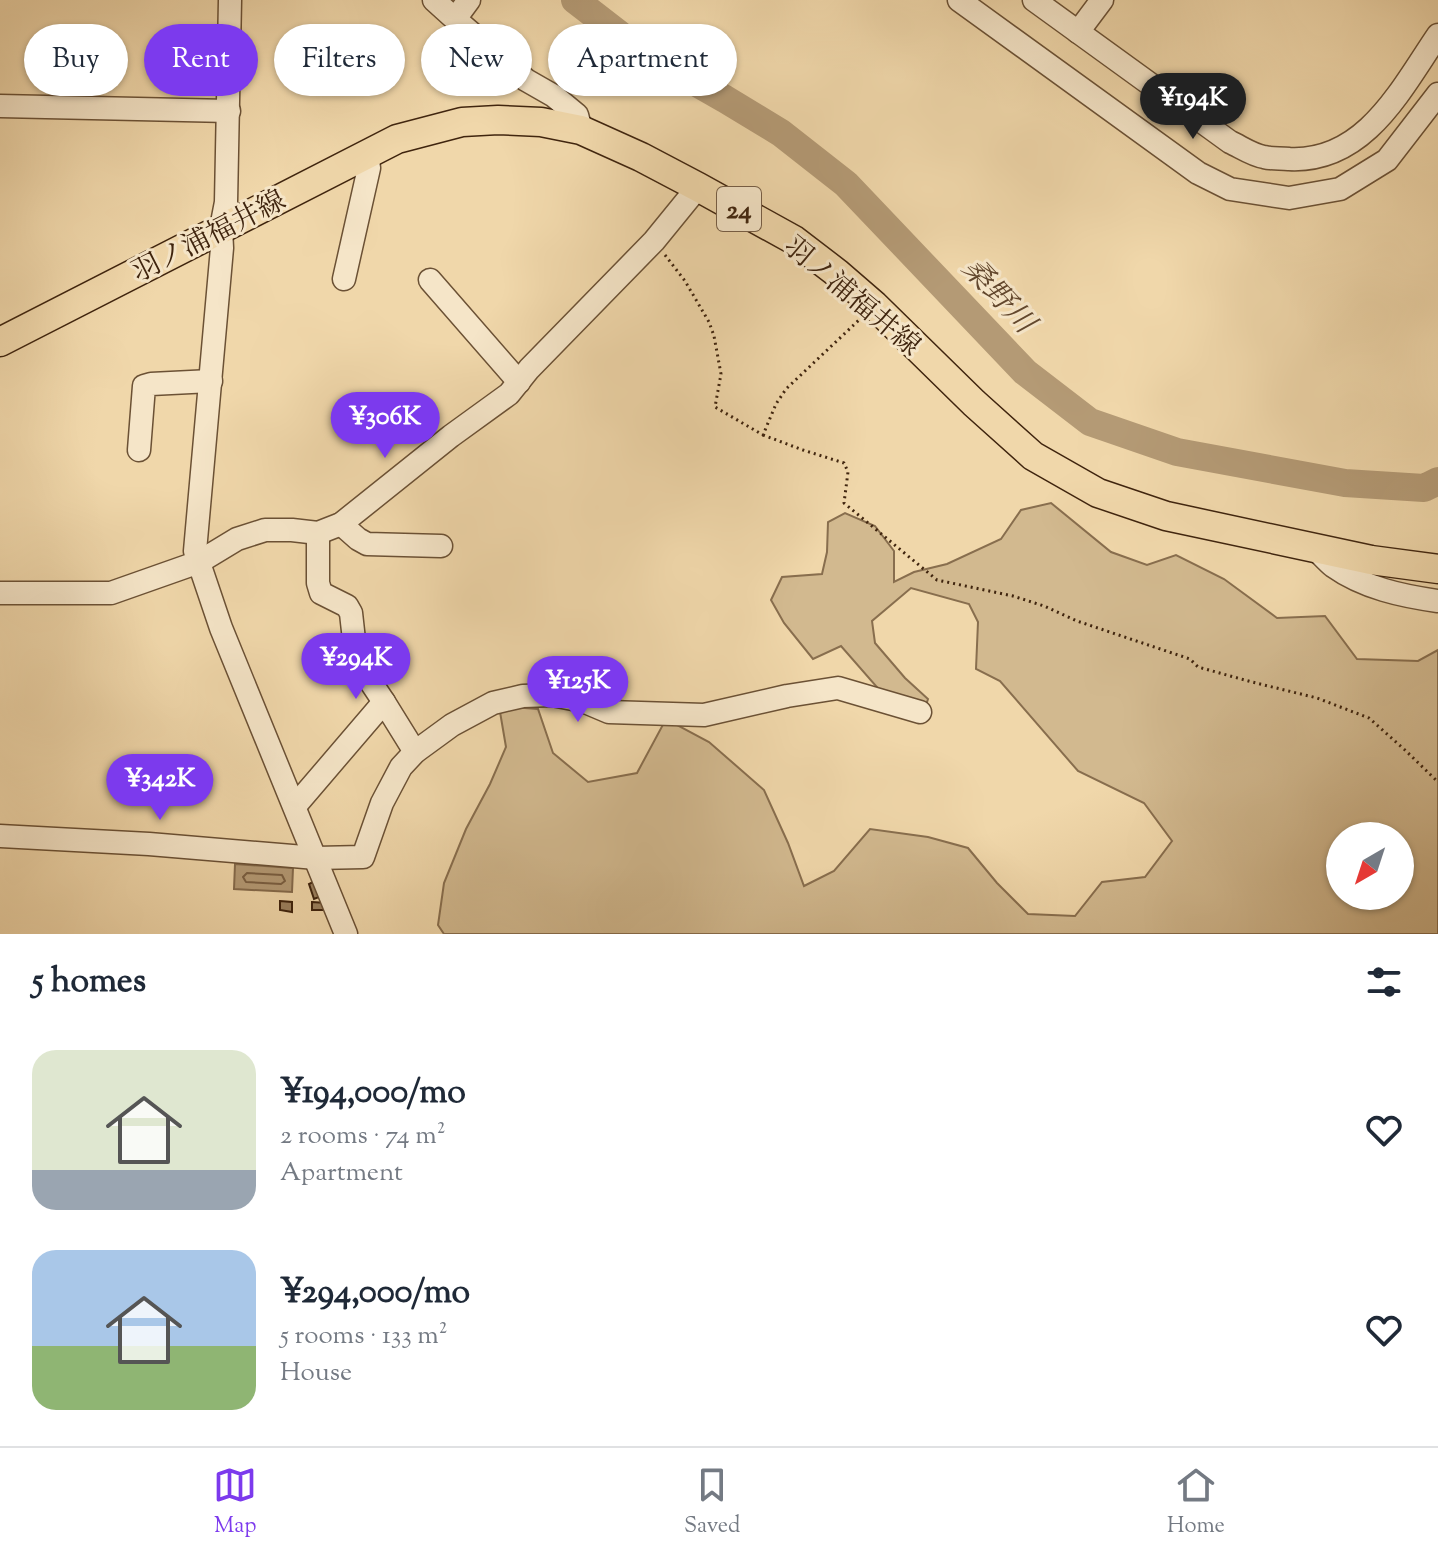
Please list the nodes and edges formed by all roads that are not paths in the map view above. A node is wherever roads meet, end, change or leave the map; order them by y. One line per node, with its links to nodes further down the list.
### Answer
1 (230, 0): 11 (street)
2 (434, 0): 6 (street)
3 (959, 0): 9 (street)
4 (1034, 0): 7 (street)
5 (1102, 0): 7 (street)
6 (461, 9): 12 (street)
7 (1078, 32): 8 (street)
8 (1438, 35)
9 (1438, 94)
10 (0, 106): 11 (street)
11 (229, 111): 15 (street)
12 (581, 130): 13 (main road, 羽ノ浦福井線 / 24); 14 (main road, 羽ノ浦福井線 / 24)
13 (367, 154): 15 (main road, 羽ノ浦福井線 / 24); 16 (street)
14 (698, 187): 20 (street); 25 (main road, 羽ノ浦福井線 / 24)
15 (221, 228): 18 (main road, 羽ノ浦福井線 / 24); 19 (street)
16 (344, 279)
17 (430, 280): 20 (street)
18 (0, 342)
19 (211, 381): 21 (street); 26 (street)
20 (519, 382): 22 (street)
21 (139, 450)
22 (341, 524): 23 (street); 24 (street)
23 (318, 533): 26 (street); 30 (street)
24 (441, 546)
25 (1314, 548): 27 (main road, 羽ノ浦福井線 / 24); 29 (street)
26 (199, 562): 28 (street); 33 (street)
27 (1438, 569)
28 (0, 593)
29 (1438, 601)
30 (384, 702): 32 (street); 33 (street)
31 (920, 712): 32 (street)
32 (415, 752): 35 (street)
33 (295, 806): 35 (street)
34 (0, 836): 35 (street)
35 (316, 858): 36 (street)
36 (346, 934)

